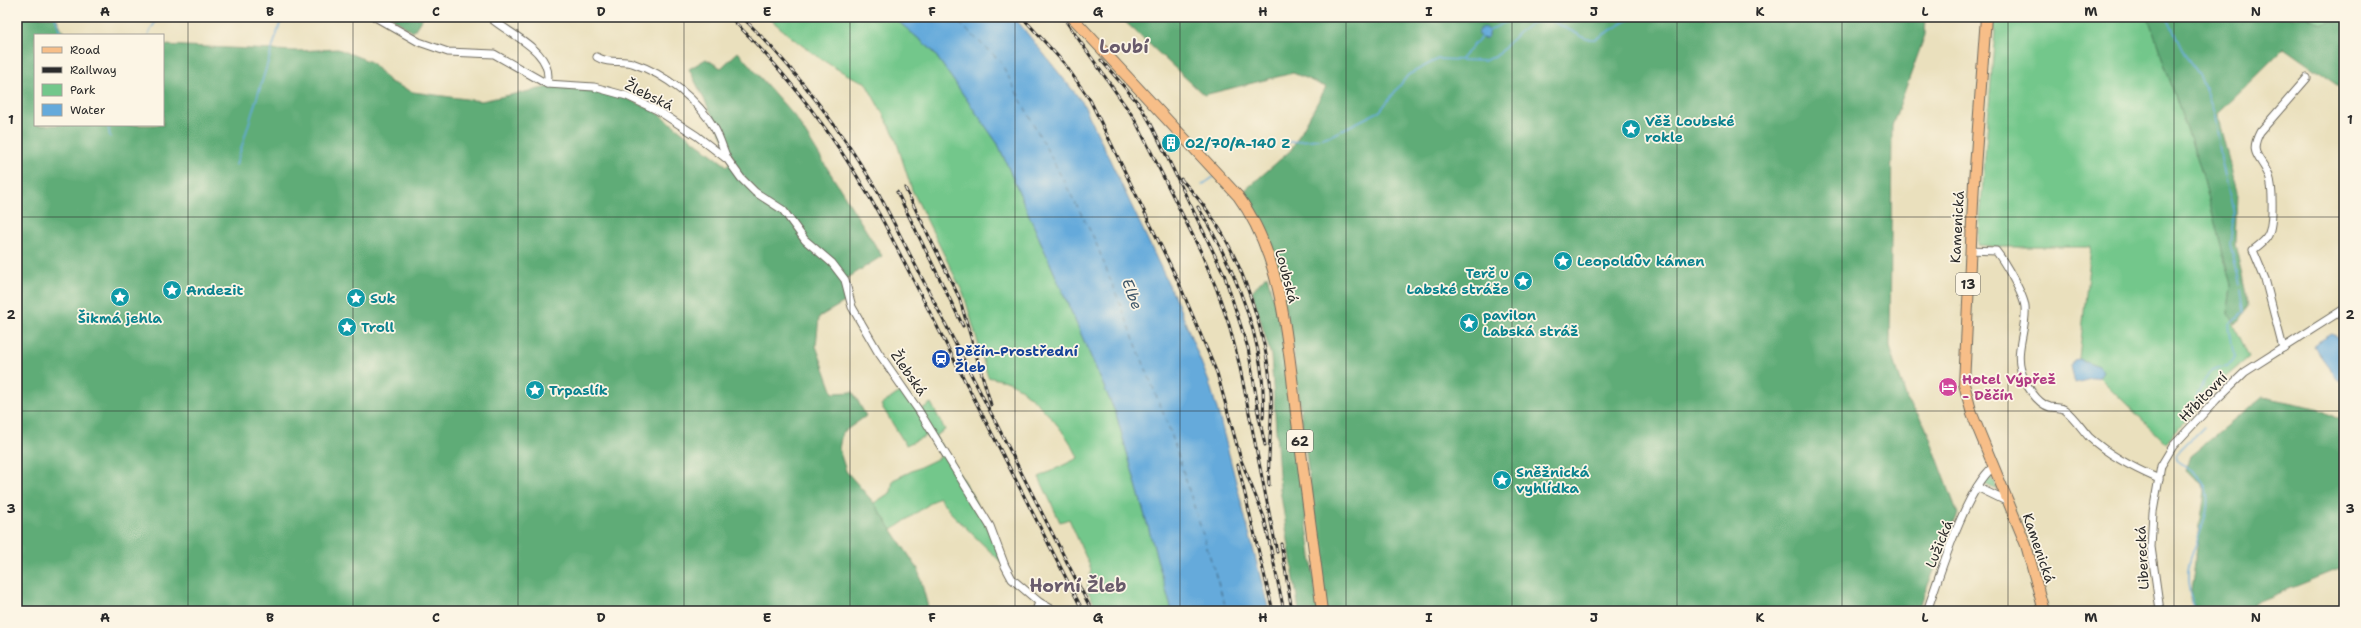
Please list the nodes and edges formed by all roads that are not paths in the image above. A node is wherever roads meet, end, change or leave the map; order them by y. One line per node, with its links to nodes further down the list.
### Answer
1 (375, 17): 7 (street, Žlebská)
2 (1072, 17): 19 (main road, Loubská / 62)
3 (1986, 17): 9 (main road, Kamenická / 13)
4 (492, 19): 7 (street)
5 (597, 57): 8 (street, Žlebská)
6 (2307, 78): 11 (street)
7 (547, 84): 8 (street, Žlebská)
8 (728, 160): 16 (street, Žlebská)
9 (1970, 250): 12 (main road, Kamenická / 13); 13 (street)
10 (2344, 310): 11 (street, Hřbitovní)
11 (2283, 348): 13 (street, Hřbitovní)
12 (1993, 467): 14 (street, Lužická); 15 (main road, Kamenická / 13)
13 (2159, 479): 22 (street, Liberecká)
14 (1977, 486): 15 (street); 20 (street, Lužická)
15 (2008, 502): 21 (main road, Kamenická / 13)
16 (1039, 602): 17 (street); 18 (street, Žlebská)
17 (1036, 611)
18 (1055, 611)
19 (1322, 611)
20 (1927, 611)
21 (2044, 611)
22 (2160, 611)

